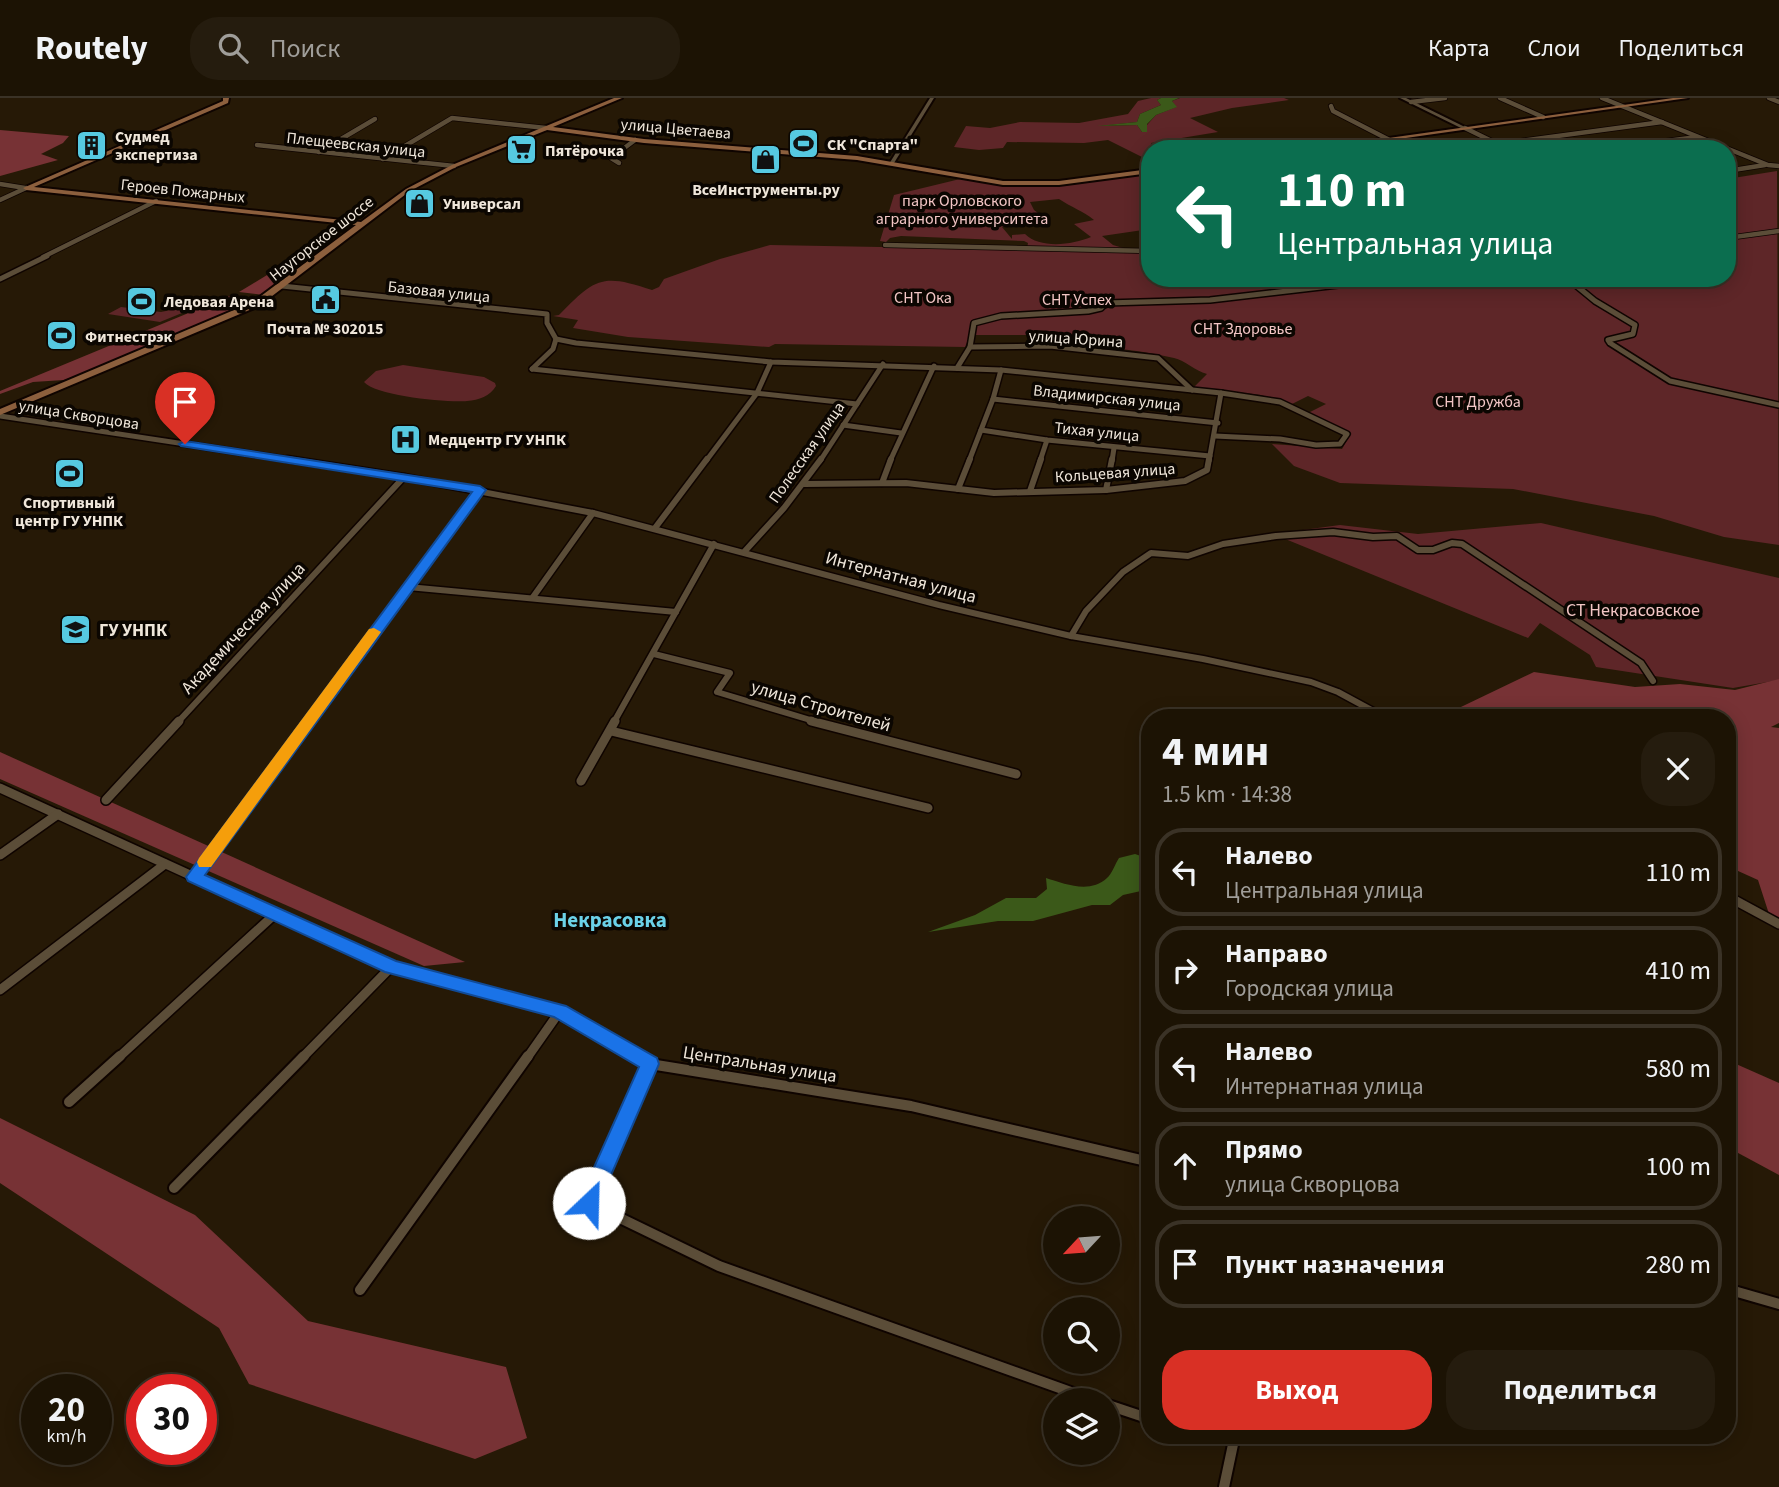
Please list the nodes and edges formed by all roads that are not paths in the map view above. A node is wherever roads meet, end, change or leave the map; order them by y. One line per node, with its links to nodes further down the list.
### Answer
1 (227, 98): 39 (main road)
2 (619, 98): 17 (main road, Наугорское шоссе)
3 (932, 98): 32 (street)
4 (1402, 98): 10 (street)
5 (1446, 98): 10 (street)
6 (1500, 98): 14 (street)
7 (1602, 98): 12 (street)
8 (1685, 98): 12 (main road)
9 (1769, 98): 11 (street)
10 (1411, 102): 18 (street)
11 (1779, 102)
12 (1623, 106): 14 (main road); 16 (street)
13 (1331, 107): 20 (street)
14 (1543, 117): 18 (main road)
15 (375, 118): 28 (street)
16 (1662, 122): 19 (street); 24 (street)
17 (546, 128): 21 (main road, улица Цветаева); 30 (street, улица Цветаева); 34 (main road, Наугорское шоссе)
18 (1465, 128): 20 (main road); 23 (street)
19 (1698, 136): 25 (street); 26 (street)
20 (1388, 139): 22 (main road)
21 (635, 140): 31 (street); 32 (main road, улица Цветаева)
22 (1380, 140)
23 (1490, 140)
24 (1528, 140)
25 (1670, 140)
26 (1707, 140)
27 (257, 145): 28 (street, Плещеевская улица)
28 (319, 152): 30 (street, Плещеевская улица)
29 (1736, 153): 33 (street)
30 (382, 159): 34 (street, Плещеевская улица)
31 (619, 163)
32 (891, 163): 37 (main road, улица Цветаева)
33 (1768, 165): 35 (street); 36 (street)
34 (454, 166): 42 (main road, Наугорское шоссе)
35 (1779, 166)
36 (1736, 170)
37 (1141, 172)
38 (0, 184): 39 (street)
39 (26, 188): 40 (street); 41 (main road, Героев Пожарных)
40 (0, 200)
41 (156, 201): 42 (main road, Героев Пожарных); 47 (street)
42 (362, 224): 48 (main road, Наугорское шоссе)
43 (1779, 231): 44 (street)
44 (1736, 237)
45 (885, 245): 46 (street)
46 (1141, 251)
47 (0, 279)
48 (282, 286): 51 (street, Базовая улица); 64 (main road, Наугорское шоссе)
49 (1321, 287): 52 (street)
50 (1578, 287): 63 (street)
51 (556, 339): 53 (street); 59 (street)
52 (970, 347): 56 (street); 58 (street, улица Юрина)
53 (771, 362): 54 (street); 59 (street)
54 (883, 364): 55 (street); 62 (street, Полесская улица)
55 (934, 366): 56 (street); 68 (street)
56 (957, 368): 57 (street)
57 (1001, 370): 58 (street); 61 (street)
58 (1192, 390): 60 (street)
59 (757, 393): 62 (street); 81 (street)
60 (1221, 393): 65 (street, Кольцевая улица); 69 (street)
61 (993, 399): 65 (street, Владимирская улица); 67 (street)
62 (858, 404): 66 (street, Полесская улица)
63 (1779, 405)
64 (0, 414): 73 (street, улица Скворцова)
65 (1218, 423): 69 (street, Кольцевая улица)
66 (843, 425): 68 (street); 75 (street, Полесская улица)
67 (981, 430): 70 (street, Тихая улица); 76 (street)
68 (901, 433): 74 (street)
69 (1215, 436): 72 (street, Кольцевая улица)
70 (1047, 440): 71 (street, Тихая улица); 79 (street)
71 (1114, 447): 72 (street, Тихая улица); 77 (street)
72 (1210, 456): 77 (street, Кольцевая улица)
73 (404, 477): 78 (street, Интернатная улица); 95 (street, Академическая улица)
74 (882, 483): 75 (street, Кольцевая улица); 76 (street, Кольцевая улица)
75 (804, 484): 83 (street, Полесская улица)
76 (958, 489): 79 (street, Кольцевая улица)
77 (1106, 489): 79 (street, Кольцевая улица)
78 (480, 490): 80 (street, Интернатная улица); 84 (street)
79 (1030, 491)
80 (593, 513): 81 (street, Интернатная улица); 85 (street)
81 (655, 528): 82 (street, Интернатная улица)
82 (714, 544): 83 (street, Интернатная улица); 86 (street)
83 (745, 551): 87 (street, Интернатная улица)
84 (408, 587): 85 (street); 100 (street)
85 (533, 597): 86 (street)
86 (676, 612): 88 (street)
87 (1071, 636): 89 (street); 90 (street, Интернатная улица)
88 (654, 654): 91 (street); 92 (street, улица Строителей)
89 (1654, 681)
90 (1369, 709)
91 (611, 731): 93 (street); 96 (street)
92 (1016, 774)
93 (581, 781)
94 (0, 788): 97 (street, Центральная улица)
95 (106, 800)
96 (928, 808)
97 (58, 814): 98 (street); 99 (street, Центральная улица)
98 (0, 855)
99 (165, 864): 100 (street, Центральная улица); 105 (street)
100 (194, 877): 102 (street, Центральная улица)
101 (1736, 901): 103 (street)
102 (275, 914): 104 (street, Центральная улица); 108 (street)
103 (1779, 923)
104 (391, 967): 106 (street, Центральная улица); 110 (street)
105 (0, 990)
106 (559, 1011): 107 (street, Центральная улица); 111 (street)
107 (650, 1064): 109 (street, Центральная улица); 114 (street)
108 (69, 1102)
109 (1141, 1161)
110 (174, 1188)
111 (360, 1290)
112 (1736, 1292): 113 (street)
113 (1779, 1304)
114 (1060, 1388)
115 (1120, 1409): 116 (street)
116 (1141, 1416)
117 (1234, 1444): 118 (street)
118 (1224, 1487)

